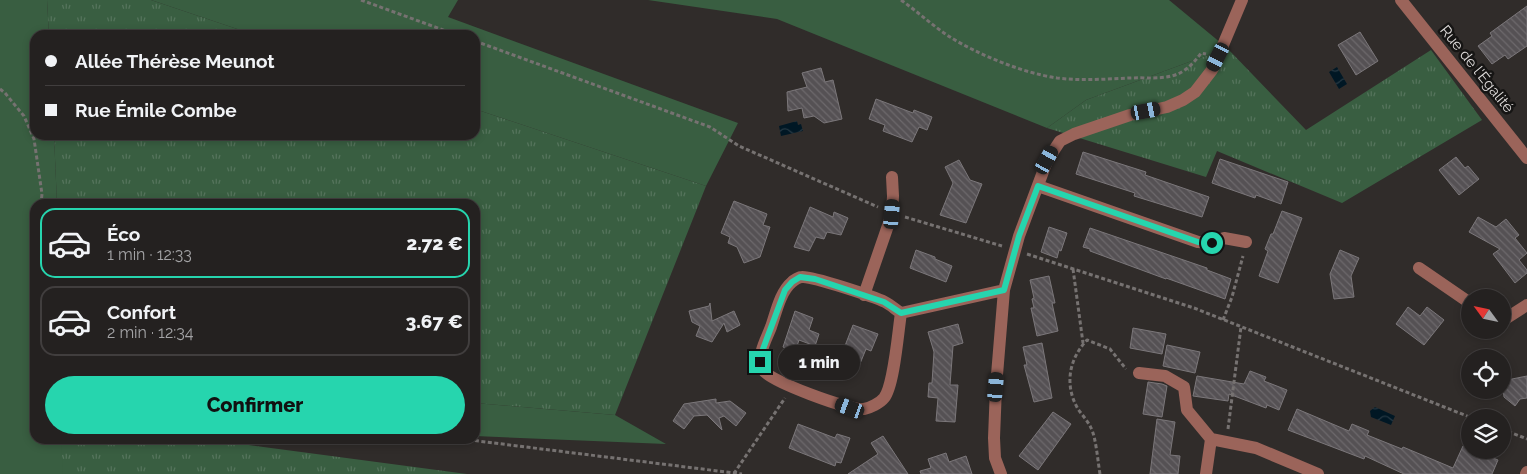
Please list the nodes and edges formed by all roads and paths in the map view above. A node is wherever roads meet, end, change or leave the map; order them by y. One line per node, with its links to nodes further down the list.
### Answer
1 (361, 0): 5 (path)
2 (901, 0): 7 (path)
3 (1242, 0): 7 (street)
4 (1401, 0): 11 (street, Rue de l'Égalité)
5 (443, 30)
6 (480, 43): 15 (path)
7 (1218, 57): 13 (street)
8 (0, 89): 9 (path)
9 (30, 130)
10 (34, 140): 14 (path)
11 (1527, 158)
12 (892, 177): 15 (street)
13 (1038, 186): 16 (street); 17 (street)
14 (42, 199)
15 (892, 214): 17 (path); 21 (street)
16 (1246, 242): 26 (path)
17 (1014, 250): 19 (path); 20 (street)
18 (1419, 268): 22 (street)
19 (1073, 269): 26 (path); 28 (path)
20 (1004, 290): 24 (street); 39 (street)
21 (864, 295): 24 (street); 30 (street)
22 (1461, 297)
23 (1527, 305): 25 (street)
24 (901, 313): 30 (street)
25 (1511, 315)
26 (1223, 320): 27 (path)
27 (1241, 327): 31 (path); 36 (path)
28 (1083, 344): 29 (path); 40 (path)
29 (1139, 373): 33 (street)
30 (790, 386): 37 (path)
31 (1461, 414)
32 (1511, 433): 34 (path)
33 (1211, 439): 36 (street); 41 (street)
34 (1527, 439)
35 (480, 441): 37 (path)
36 (1226, 442): 42 (street)
37 (735, 473): 38 (path)
38 (742, 474)
39 (1001, 474)
40 (1100, 474)
41 (1206, 474)
42 (1318, 474)

